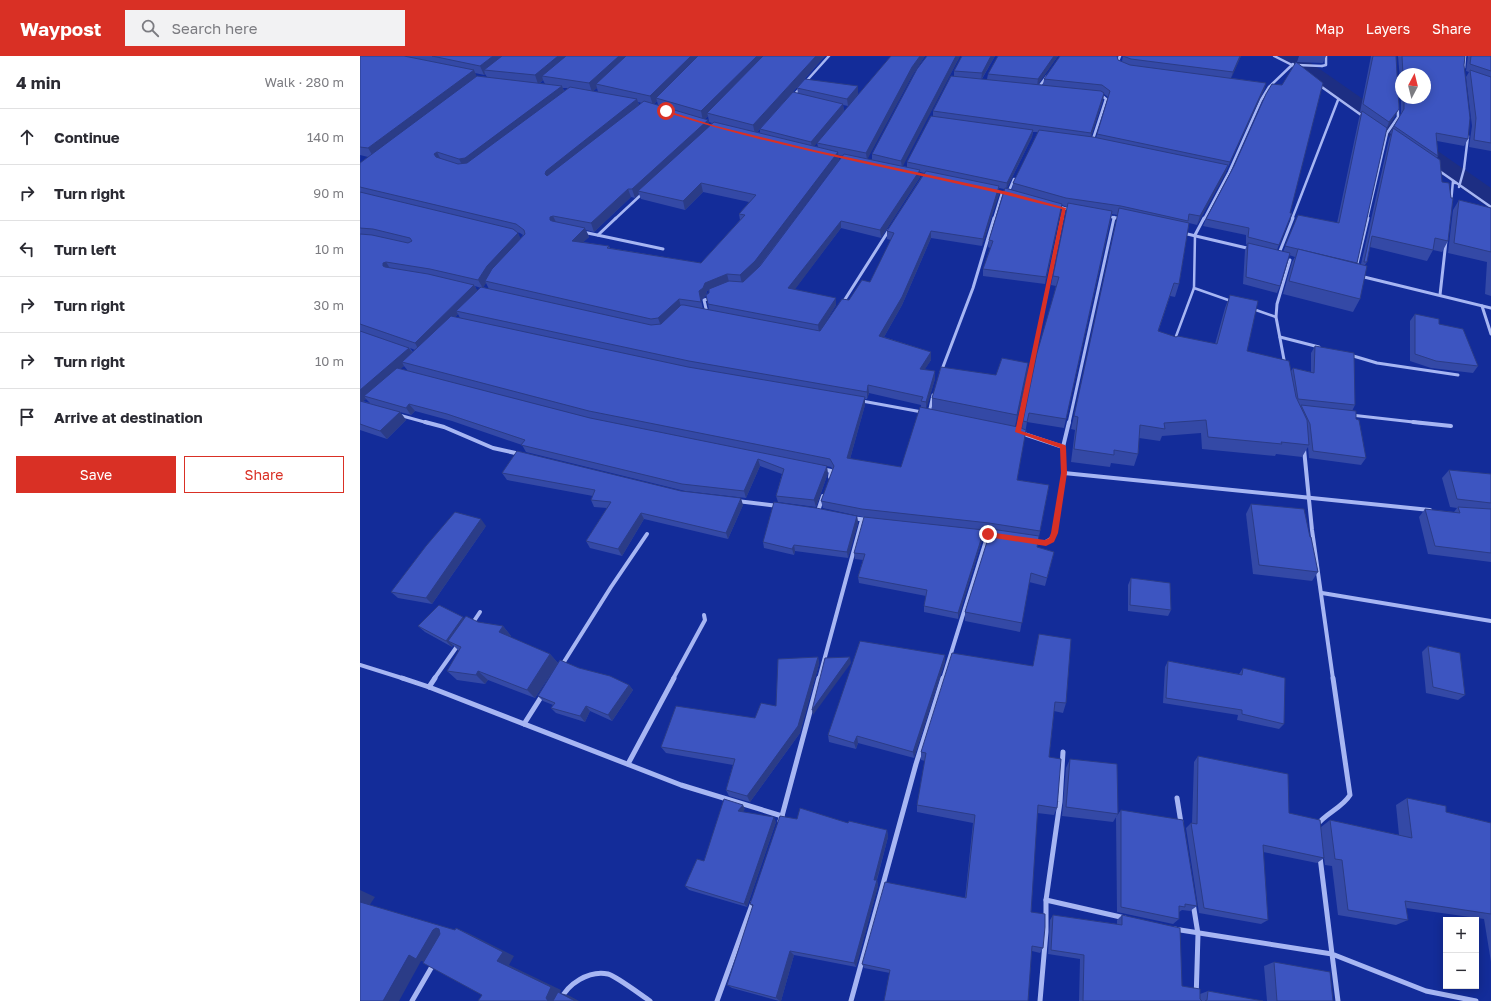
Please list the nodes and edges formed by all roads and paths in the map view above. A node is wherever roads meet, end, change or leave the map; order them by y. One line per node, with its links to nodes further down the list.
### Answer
1 (829, 56): 18 (street)
2 (1120, 56): 7 (street)
3 (1274, 56): 6 (street)
4 (1326, 56): 6 (street, bridge)
5 (1465, 56): 9 (street)
6 (1293, 65): 8 (street); 13 (street)
7 (1123, 67)
8 (1304, 73)
9 (1463, 73)
10 (1047, 76): 15 (street)
11 (1315, 82): 20 (street)
12 (1261, 86): 13 (street)
13 (1269, 87): 32 (street)
14 (1030, 88): 15 (street)
15 (1038, 88): 16 (street)
16 (1045, 89)
17 (1096, 94): 28 (street)
18 (792, 96): 19 (street); 21 (street)
19 (799, 98)
20 (1338, 100): 23 (street); 56 (street)
21 (787, 102)
22 (1398, 104): 25 (street)
23 (1369, 121)
24 (1381, 129): 25 (street)
25 (1387, 133): 27 (street); 61 (street)
26 (1468, 133): 33 (street, bridge)
27 (1393, 138)
28 (1099, 145)
29 (1435, 168): 33 (street)
30 (1221, 170): 32 (street)
31 (1018, 172): 37 (street)
32 (1229, 172): 52 (street)
33 (1453, 181): 39 (street); 41 (street)
34 (995, 191): 36 (street)
35 (645, 192): 51 (street)
36 (1002, 193): 37 (street); 78 (street)
37 (1008, 193): 38 (street)
38 (1015, 195)
39 (1450, 204)
40 (1050, 205): 42 (street)
41 (1491, 207)
42 (1064, 209): 43 (street); 87 (street)
43 (1078, 211)
44 (1099, 215): 45 (street)
45 (1114, 217): 46 (street); 89 (street)
46 (1128, 221)
47 (890, 229): 66 (street)
48 (577, 231): 51 (street)
49 (1180, 232): 52 (street)
50 (1447, 234): 61 (street)
51 (598, 235): 53 (street)
52 (1195, 235): 54 (street); 59 (lane)
53 (663, 249)
54 (1255, 250)
55 (1270, 254): 56 (street)
56 (1278, 256): 57 (street)
57 (1290, 260): 58 (street); 70 (street)
58 (1297, 261)
59 (1194, 288): 62 (lane); 73 (lane)
60 (712, 292): 68 (street)
61 (1440, 295): 63 (street)
62 (1231, 301)
63 (1482, 306): 65 (street); 71 (street)
64 (1246, 307): 70 (lane)
65 (1491, 308)
66 (839, 309)
67 (700, 312): 68 (street)
68 (707, 313): 69 (street)
69 (714, 314)
70 (1276, 317): 72 (street)
71 (1491, 334)
72 (1280, 337): 74 (street); 76 (street)
73 (1175, 339)
74 (1325, 349)
75 (1347, 355): 77 (street)
76 (1286, 368)
77 (1458, 375)
78 (939, 378)
79 (934, 392): 82 (street)
80 (859, 401): 82 (street)
81 (393, 413): 90 (street)
82 (928, 413): 83 (street)
83 (935, 414)
84 (1348, 415): 85 (street)
85 (1451, 426)
86 (1011, 431): 87 (street)
87 (1018, 432): 89 (street)
88 (1303, 440): 95 (street)
89 (1063, 447): 92 (street)
90 (524, 455)
91 (819, 468): 93 (street)
92 (1064, 473): 95 (street); 109 (street)
93 (830, 479)
94 (825, 492): 100 (street)
95 (1308, 498): 99 (street); 110 (street)
96 (732, 500): 97 (street)
97 (779, 506)
98 (810, 510): 100 (street)
99 (1435, 510)
100 (818, 511): 101 (street)
101 (825, 512)
102 (847, 517): 103 (street)
103 (862, 520): 104 (street); 124 (street)
104 (870, 521)
105 (972, 533): 107 (street)
106 (647, 534): 117 (street)
107 (988, 534): 108 (street); 141 (street)
108 (1001, 537)
109 (1028, 541)
110 (1322, 593): 113 (street); 127 (street)
111 (480, 612): 114 (street)
112 (704, 615): 122 (street)
113 (1491, 621)
114 (468, 631)
115 (459, 643): 118 (street)
116 (360, 665): 118 (street)
117 (558, 672)
118 (430, 687): 120 (street)
119 (545, 691): 120 (street)
120 (524, 724): 122 (street)
121 (1063, 752): 131 (street)
122 (628, 764): 124 (street)
123 (1177, 798): 126 (street)
124 (782, 816): 125 (street)
125 (779, 823)
126 (1182, 828)
127 (1317, 834)
128 (1319, 849): 135 (street)
129 (1192, 896): 134 (street)
130 (754, 898): 140 (street)
131 (1046, 900): 132 (street); 142 (street)
132 (1130, 919)
133 (1168, 927): 134 (street)
134 (1198, 934): 135 (street); 143 (street)
135 (1332, 954): 144 (street); 145 (street)
136 (438, 956): 137 (street)
137 (412, 1001)
138 (560, 1001): 139 (street)
139 (650, 1001)
140 (717, 1001)
141 (851, 1001)
142 (1040, 1001)
143 (1196, 1001)
144 (1338, 1001)
145 (1476, 1001)

